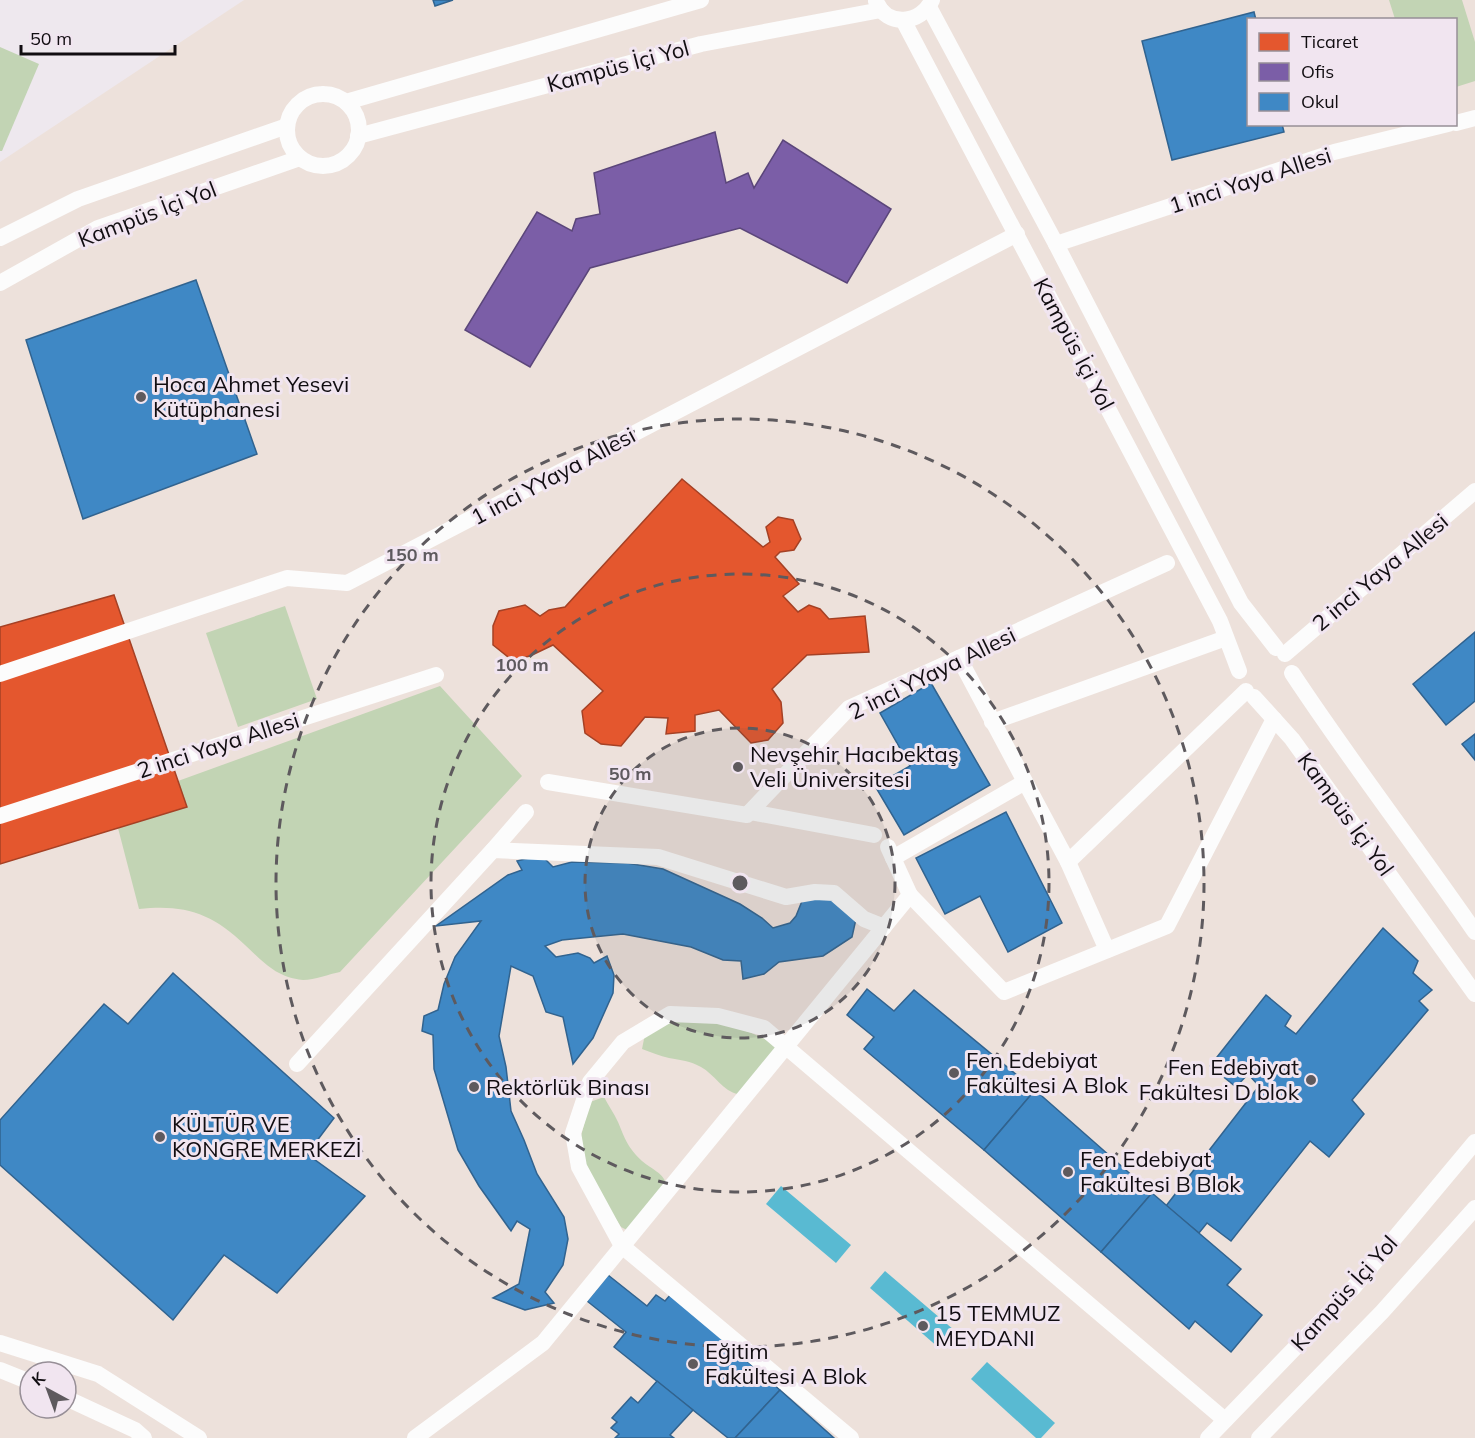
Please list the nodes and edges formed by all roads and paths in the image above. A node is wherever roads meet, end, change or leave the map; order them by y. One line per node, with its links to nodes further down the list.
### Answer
1 (701, 0): 5 (street, Kampüs İçi Yol)
2 (930, 4): 4 (street); 14 (street, Kampüs İçi Yol)
3 (878, 5): 4 (street); 10 (street, Kampüs İçi Yol)
4 (903, 20): 12 (street, Kampüs İçi Yol)
5 (346, 102): 8 (street); 10 (street)
6 (1475, 118): 7 (street)
7 (1457, 122)
8 (287, 126): 11 (street); 13 (street, Kampüs İçi Yol)
9 (1440, 126): 14 (street, 1 inci Yaya Allesi)
10 (358, 136): 11 (street)
11 (300, 158): 15 (street, Kampüs İçi Yol)
12 (1017, 234): 17 (street, Kampüs İçi Yol); 25 (street, 1 inci YYaya Allesi)
13 (0, 238)
14 (1056, 244): 16 (street, Kampüs İçi Yol)
15 (0, 283)
16 (1176, 476): 17 (street); 21 (street, Kampüs İçi Yol)
17 (1149, 486): 20 (street, Kampüs İçi Yol)
18 (1475, 491): 21 (street, 2 inci Yaya Allesi)
19 (1167, 563): 22 (street, 2 inci YYaya Allesi)
20 (1226, 638): 23 (street, Kampüs İçi Yol); 28 (street)
21 (1281, 651)
22 (959, 657): 28 (street); 32 (street, 2 inci YYaya Allesi)
23 (1239, 671)
24 (1292, 673): 39 (street, Kampüs İçi Yol)
25 (0, 674)
26 (436, 675): 33 (street, 2 inci Yaya Allesi)
27 (1274, 719): 36 (street, Kampüs İçi Yol); 40 (street); 41 (street, Kampüs İçi Yol)
28 (992, 722): 30 (street)
29 (548, 782): 32 (street)
30 (1025, 782): 36 (street); 37 (street)
31 (526, 812): 35 (street)
32 (750, 812): 34 (street)
33 (0, 816)
34 (874, 835)
35 (493, 850): 38 (street); 43 (street)
36 (1068, 862): 40 (street)
37 (910, 895): 38 (street); 40 (street)
38 (884, 927): 42 (street)
39 (1475, 932)
40 (1107, 950)
41 (1475, 994)
42 (786, 1046): 46 (street); 46 (street); 51 (street)
43 (297, 1064)
44 (1475, 1142): 51 (street, Kampüs İçi Yol)
45 (1475, 1208): 57 (street, Kampüs İçi Yol)
46 (622, 1246): 54 (street); 55 (street)
47 (0, 1343): 53 (street)
48 (0, 1370): 49 (street)
49 (18, 1377)
50 (78, 1404): 52 (street)
51 (1225, 1420): 56 (street, Kampüs İçi Yol)
52 (144, 1438)
53 (199, 1438)
54 (415, 1438)
55 (851, 1438)
56 (1208, 1438)
57 (1259, 1438)

